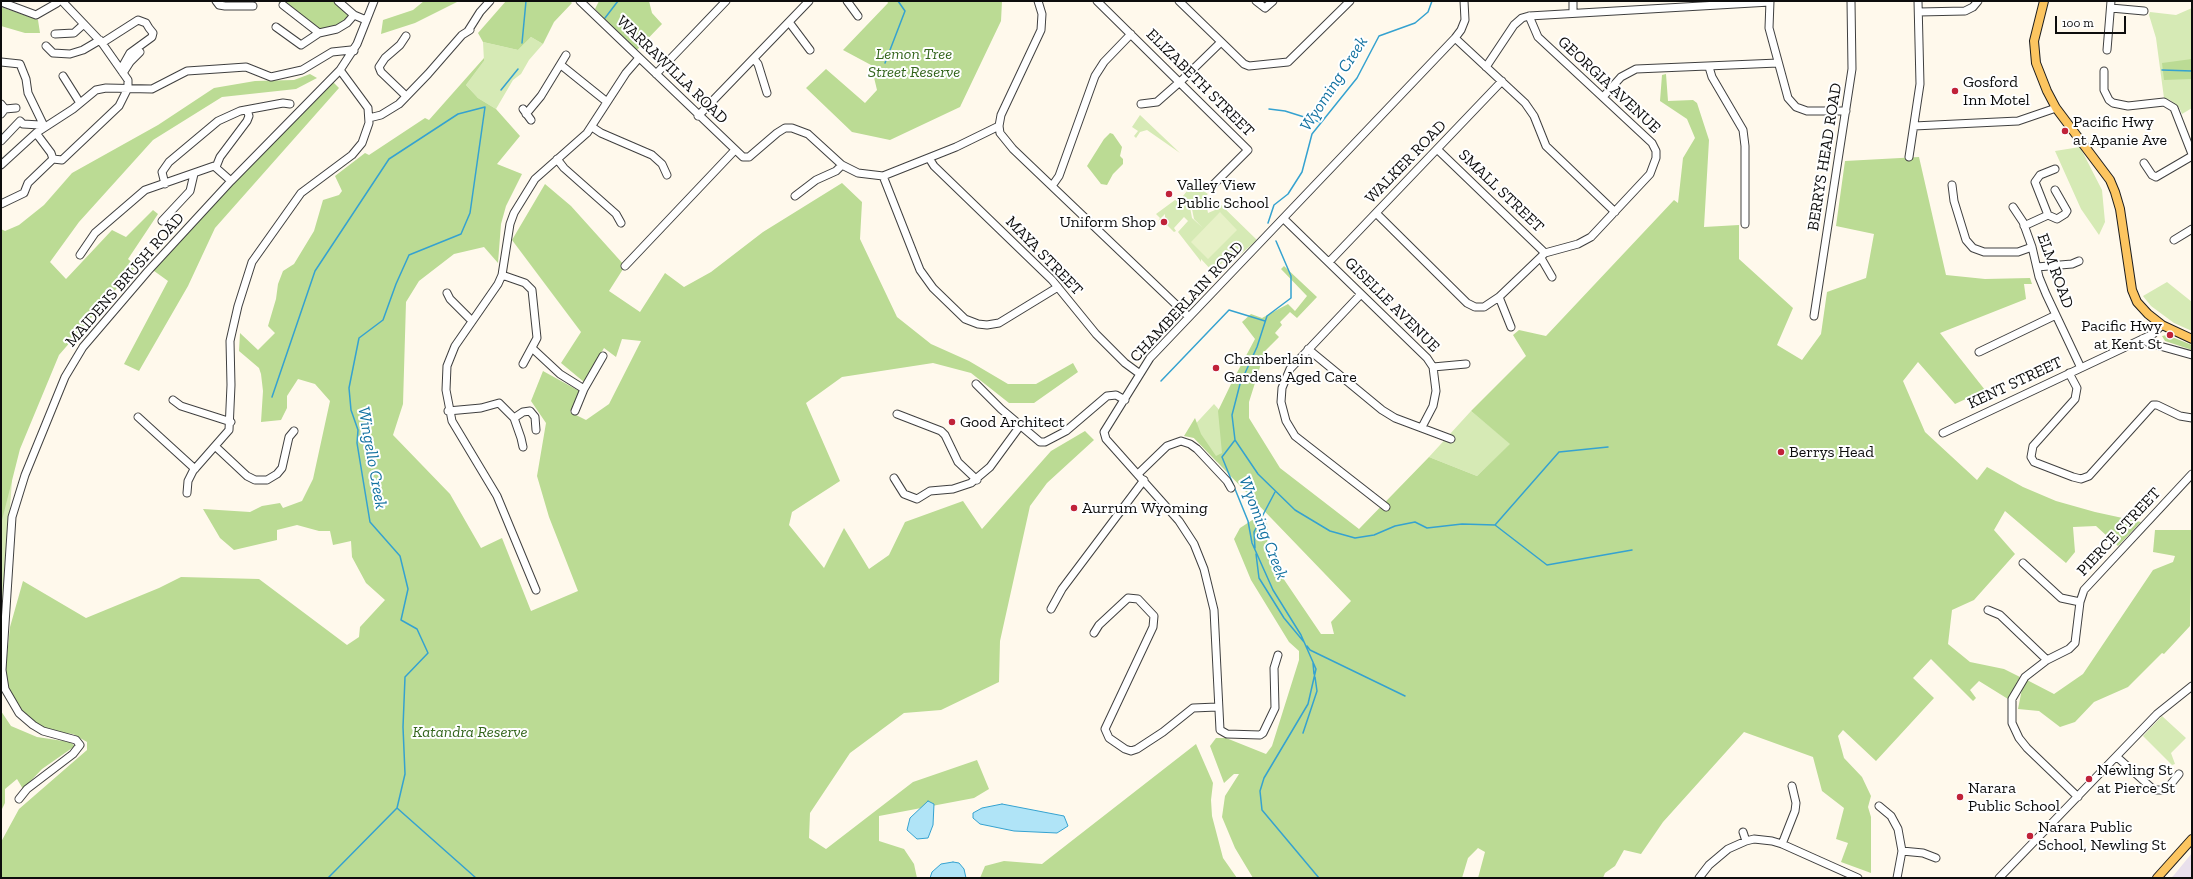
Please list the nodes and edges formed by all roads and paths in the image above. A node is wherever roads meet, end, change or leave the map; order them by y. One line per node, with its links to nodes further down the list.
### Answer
1 (58, 1): 22 (street); 35 (street)
2 (216, 1): 26 (street)
3 (338, 1): 30 (street)
4 (374, 1): 33 (street, MAIDENS BRUSH ROAD)
5 (490, 1): 66 (street)
6 (580, 1): 50 (street, WARRAWILLA ROAD)
7 (809, 1): 34 (street)
8 (847, 1): 31 (street)
9 (1038, 1): 80 (street)
10 (1097, 1): 39 (street, ELIZABETH STREET)
11 (1179, 1): 43 (street)
12 (1256, 1): 13 (street)
13 (1273, 1)
14 (1350, 1): 43 (street)
15 (1464, 1): 41 (street, CHAMBERLAIN ROAD)
16 (1573, 1): 28 (street)
17 (1770, 1): 28 (street); 53 (street)
18 (1851, 1): 76 (street, BERRYS HEAD ROAD)
19 (1918, 1): 29 (street)
20 (1978, 1): 29 (street)
21 (2044, 1): 73 (main road)
22 (1, 2)
23 (721, 2): 60 (street)
24 (2111, 4): 27 (street); 46 (street)
25 (283, 5): 37 (street)
26 (253, 6)
27 (2144, 11)
28 (1573, 12): 32 (street)
29 (1919, 12): 81 (street)
30 (354, 16): 33 (street); 37 (street)
31 (858, 16)
32 (1529, 16): 55 (street); 67 (street, GEORGIA AVENUE)
33 (366, 20): 47 (street, MAIDENS BRUSH ROAD)
34 (788, 22): 45 (street); 51 (street)
35 (84, 24): 38 (street); 42 (street)
36 (276, 27): 37 (street)
37 (319, 33)
38 (55, 34)
39 (1131, 34): 62 (street, ELIZABETH STREET); 105 (street)
40 (406, 36): 66 (street)
41 (1455, 38): 55 (street); 113 (street, CHAMBERLAIN ROAD)
42 (101, 42): 44 (street); 58 (street); 58 (street)
43 (1221, 42): 62 (street)
44 (46, 46)
45 (810, 50)
46 (2107, 50)
47 (354, 51): 57 (street, MAIDENS BRUSH ROAD); 64 (street)
48 (140, 52): 58 (street)
49 (566, 55): 54 (street)
50 (639, 58): 60 (street, WARRAWILLA ROAD); 68 (street)
51 (754, 59): 65 (street); 78 (street)
52 (1, 62): 82 (street)
53 (1778, 63): 56 (street); 76 (street)
54 (561, 65): 68 (street); 77 (street)
55 (1486, 67): 63 (street)
56 (1709, 67): 67 (street); 116 (street)
57 (340, 70): 79 (street); 101 (street, MAIDENS BRUSH ROAD)
58 (122, 71): 64 (street)
59 (2104, 71): 88 (street)
60 (656, 74): 78 (street, WARRAWILLA ROAD)
61 (63, 76): 69 (street)
62 (1179, 82): 71 (street); 103 (street, ELIZABETH STREET)
63 (1502, 82): 87 (street, WALKER ROAD); 110 (street)
64 (128, 88): 69 (street); 91 (street)
65 (767, 93)
66 (406, 96): 79 (street)
67 (1603, 97): 110 (street, GEORGIA AVENUE)
68 (607, 102): 83 (street)
69 (80, 103): 82 (street)
70 (290, 104): 75 (street)
71 (1141, 104)
72 (16, 108): 74 (street)
73 (2056, 108): 81 (street); 137 (main road)
74 (2, 109)
75 (247, 110): 96 (street); 102 (street)
76 (1846, 111): 134 (street, BERRYS HEAD ROAD)
77 (527, 114)
78 (698, 116): 86 (street, WARRAWILLA ROAD)
79 (369, 118): 162 (street)
80 (999, 126): 90 (street); 105 (street)
81 (1914, 126): 89 (street)
82 (43, 127): 84 (street); 85 (street)
83 (592, 127): 92 (street); 99 (street)
84 (36, 133): 91 (street); 94 (street)
85 (1, 141)
86 (735, 150): 95 (street, WARRAWILLA ROAD); 125 (street)
87 (1438, 150): 111 (street, WALKER ROAD); 122 (street, SMALL STREET)
88 (2192, 155): 93 (street)
89 (1908, 157)
90 (929, 158): 100 (street); 129 (street, MAYA STREET)
91 (53, 159): 108 (street)
92 (557, 159): 115 (street); 127 (street)
93 (2144, 163)
94 (1, 165)
95 (842, 165): 100 (street); 107 (street)
96 (216, 167): 98 (street); 101 (street)
97 (2055, 169): 112 (street)
98 (194, 174): 102 (street); 114 (street)
99 (667, 175)
100 (883, 176): 129 (street)
101 (231, 181): 194 (street, MAIDENS BRUSH ROAD)
102 (164, 184): 121 (street)
103 (1214, 184)
104 (1952, 185): 120 (street)
105 (1052, 186): 135 (street)
106 (2055, 190): 112 (street)
107 (796, 196)
108 (1, 204)
109 (2013, 207): 117 (street, ELM ROAD)
110 (1615, 212): 122 (street, GEORGIA AVENUE)
111 (1376, 213): 124 (street, WALKER ROAD); 132 (street, GEORGIA AVENUE)
112 (2048, 215): 117 (street)
113 (1284, 219): 124 (street, GISELLE AVENUE); 135 (street, CHAMBERLAIN ROAD)
114 (162, 220)
115 (621, 223)
116 (1745, 224)
117 (2024, 226): 120 (street, ELM ROAD)
118 (2192, 229): 119 (street)
119 (2174, 240)
120 (2032, 247): 126 (street, ELM ROAD)
121 (80, 255)
122 (1543, 256): 128 (street, SMALL STREET); 132 (street, GEORGIA AVENUE)
123 (2079, 261): 126 (street)
124 (1329, 262): 131 (street, GISELLE AVENUE)
125 (625, 266)
126 (2037, 267): 133 (street, ELM ROAD)
127 (502, 275): 136 (street); 141 (street)
128 (1552, 277)
129 (1058, 287): 151 (street, MAYA STREET)
130 (447, 294): 136 (street)
131 (1361, 294): 142 (street); 148 (street, GISELLE AVENUE)
132 (1499, 297): 138 (street)
133 (2056, 315): 143 (street); 149 (street, ELM ROAD)
134 (1814, 316)
135 (1189, 318): 151 (street, CHAMBERLAIN ROAD)
136 (472, 320): 156 (street)
137 (2162, 325): 139 (street, KENT STREET); 140 (main road)
138 (1511, 326)
139 (2142, 339): 144 (street); 149 (street, KENT STREET)
140 (2192, 339)
141 (532, 348): 146 (street); 153 (street)
142 (1308, 349): 164 (street); 179 (street)
143 (1979, 352)
144 (2192, 355)
145 (603, 356): 153 (street)
146 (523, 364)
147 (1466, 364): 148 (street)
148 (1433, 367): 164 (street, GISELLE AVENUE)
149 (2081, 368): 150 (street, KENT STREET)
150 (2069, 373): 161 (street); 167 (street, KENT STREET)
151 (1140, 374): 155 (street, CHAMBERLAIN ROAD)
152 (976, 384): 163 (street)
153 (584, 389): 157 (street)
154 (173, 400): 162 (street)
155 (1124, 400): 163 (street); 172 (street, CHAMBERLAIN ROAD)
156 (448, 411): 160 (street); 181 (street)
157 (575, 411)
158 (897, 414): 175 (street)
159 (138, 417): 171 (street)
160 (514, 418): 165 (street); 170 (street)
161 (2192, 418)
162 (230, 422): 169 (street)
163 (1020, 426): 175 (street)
164 (1422, 427): 168 (street)
165 (536, 430)
166 (294, 431): 169 (street)
167 (1943, 433)
168 (1451, 439)
169 (216, 447): 171 (street)
170 (523, 447)
171 (196, 469): 178 (street)
172 (1138, 474): 176 (street, CHAMBERLAIN ROAD); 177 (street)
173 (2192, 474): 182 (street, PIERCE STREET)
174 (894, 478): 175 (street)
175 (977, 480)
176 (1144, 480): 183 (street); 189 (street, CHAMBERLAIN ROAD)
177 (1231, 488)
178 (187, 493)
179 (1386, 507)
180 (2023, 563): 182 (street)
181 (536, 590)
182 (2080, 602): 187 (street, PIERCE STREET)
183 (1051, 609)
184 (1988, 610): 187 (street)
185 (1094, 633): 189 (street)
186 (1278, 655): 189 (street, CHAMBERLAIN ROAD)
187 (2047, 660): 193 (street, PIERCE STREET)
188 (2192, 686): 190 (street)
189 (1217, 707)
190 (2117, 757): 191 (street); 193 (street)
191 (2179, 774)
192 (1792, 786): 200 (street)
193 (2078, 798): 207 (street)
194 (19, 799)
195 (1879, 806): 201 (street)
196 (1743, 832): 198 (street)
197 (2192, 839): 203 (main road)
198 (1746, 841): 200 (street); 204 (street)
199 (2192, 843): 203 (main road)
200 (1782, 844): 205 (street)
201 (1902, 852): 202 (street); 206 (street)
202 (1936, 858)
203 (2162, 877)
204 (1699, 878)
205 (1858, 878)
206 (1897, 878)
207 (2000, 878)

